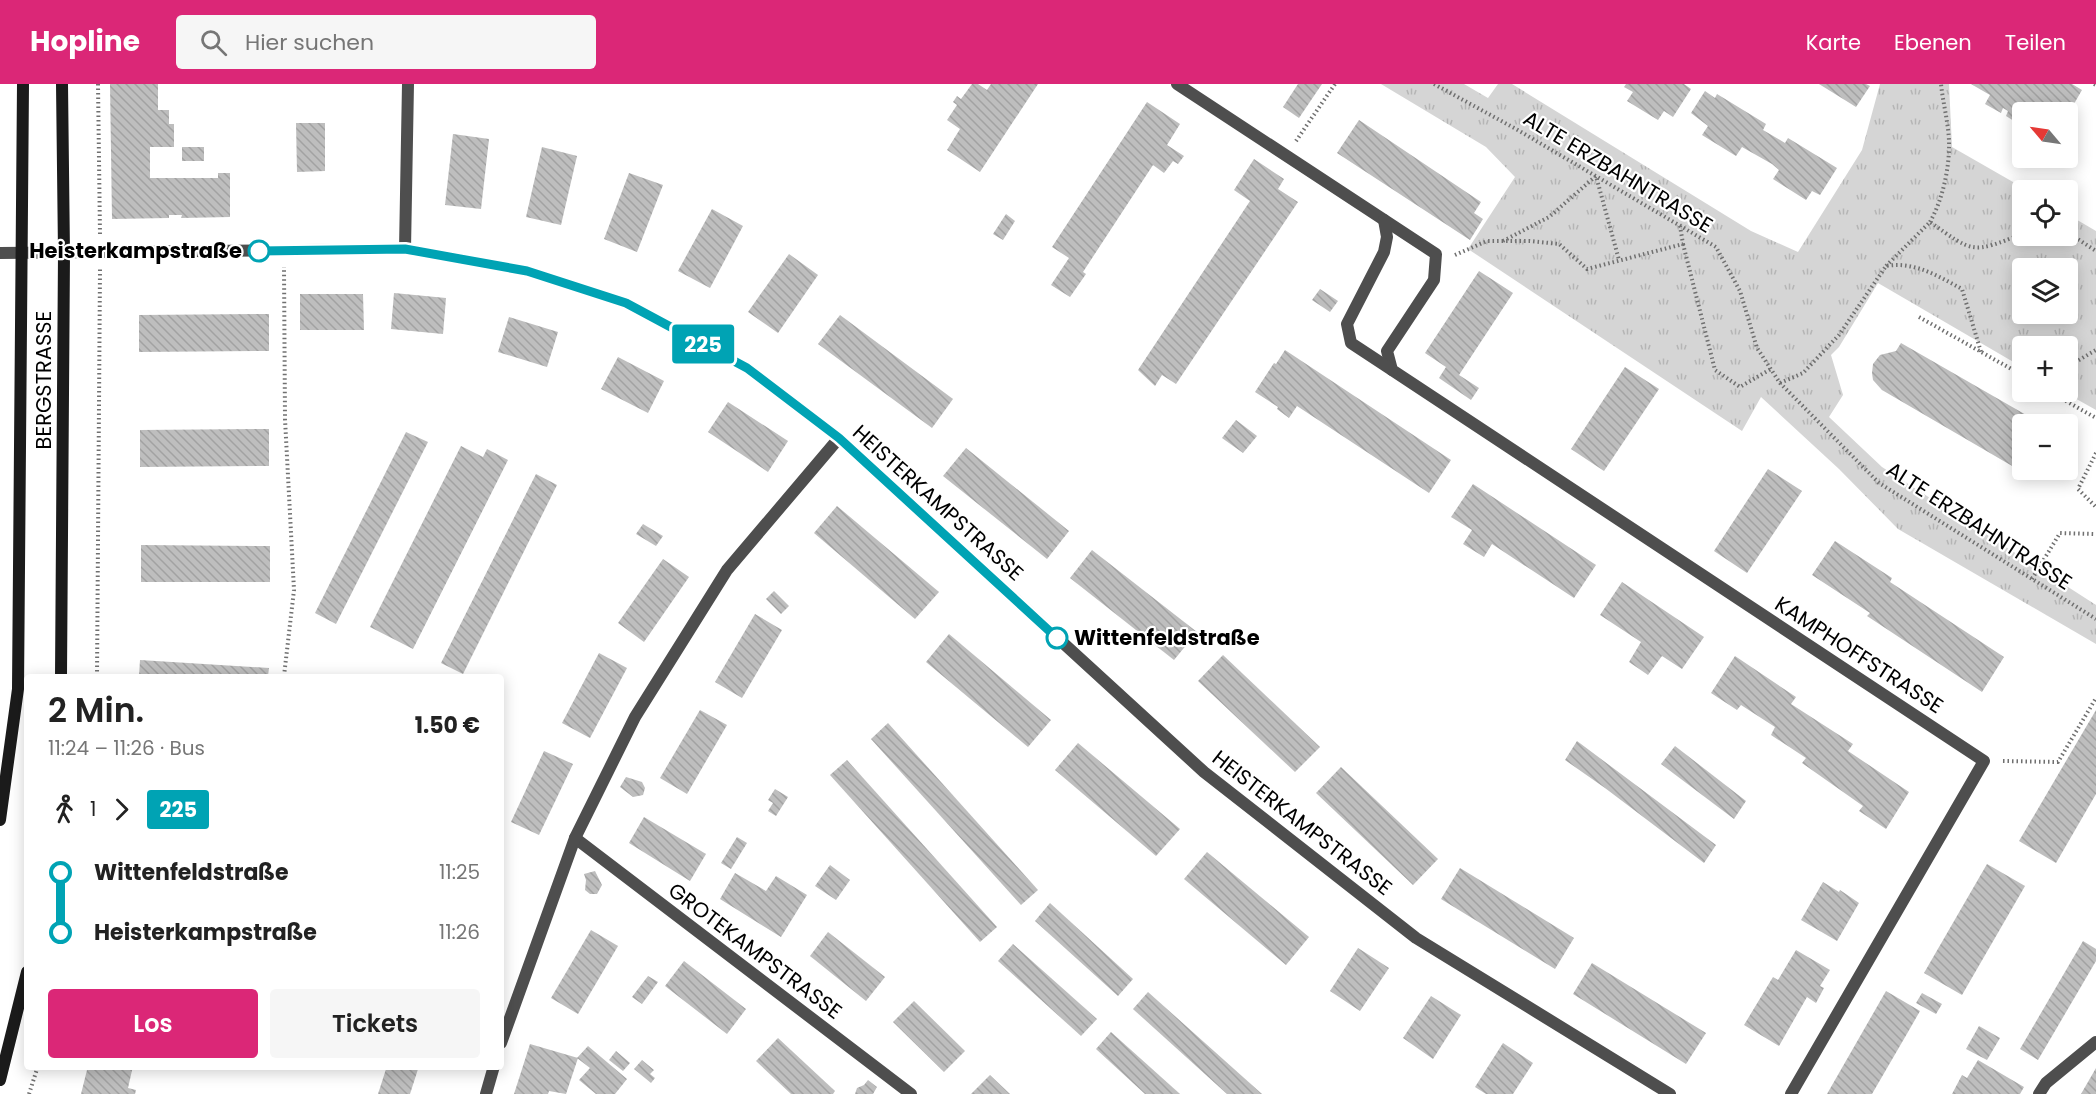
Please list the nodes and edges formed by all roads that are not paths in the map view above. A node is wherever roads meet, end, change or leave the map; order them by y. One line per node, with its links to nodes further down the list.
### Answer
1 (23, 84): 8 (main road, BERGSTRASSE)
2 (62, 84): 9 (main road, BERGSTRASSE)
3 (408, 84): 6 (street)
4 (1177, 84): 5 (street)
5 (1384, 220): 10 (street, KAMPHOFFSTRASSE); 10 (street)
6 (405, 249): 9 (street, HEISTERKAMPSTRASSE); 11 (street, HEISTERKAMPSTRASSE)
7 (0, 253): 8 (street, HEISTERKAMPSTRASSE)
8 (22, 253): 9 (street, HEISTERKAMPSTRASSE); 13 (main road, BERGSTRASSE)
9 (64, 253): 12 (main road, BERGSTRASSE)
10 (1392, 370): 23 (street, KAMPHOFFSTRASSE)
11 (839, 438): 14 (street); 22 (street, HEISTERKAMPSTRASSE)
12 (61, 674)
13 (0, 820)
14 (574, 838): 16 (street); 21 (street, GROTEKAMPSTRASSE)
15 (24, 984): 19 (main road)
16 (504, 1035)
17 (2096, 1042): 24 (street)
18 (493, 1070): 20 (street)
19 (0, 1080)
20 (486, 1094)
21 (911, 1094)
22 (1670, 1094)
23 (1791, 1094)
24 (2039, 1094)

